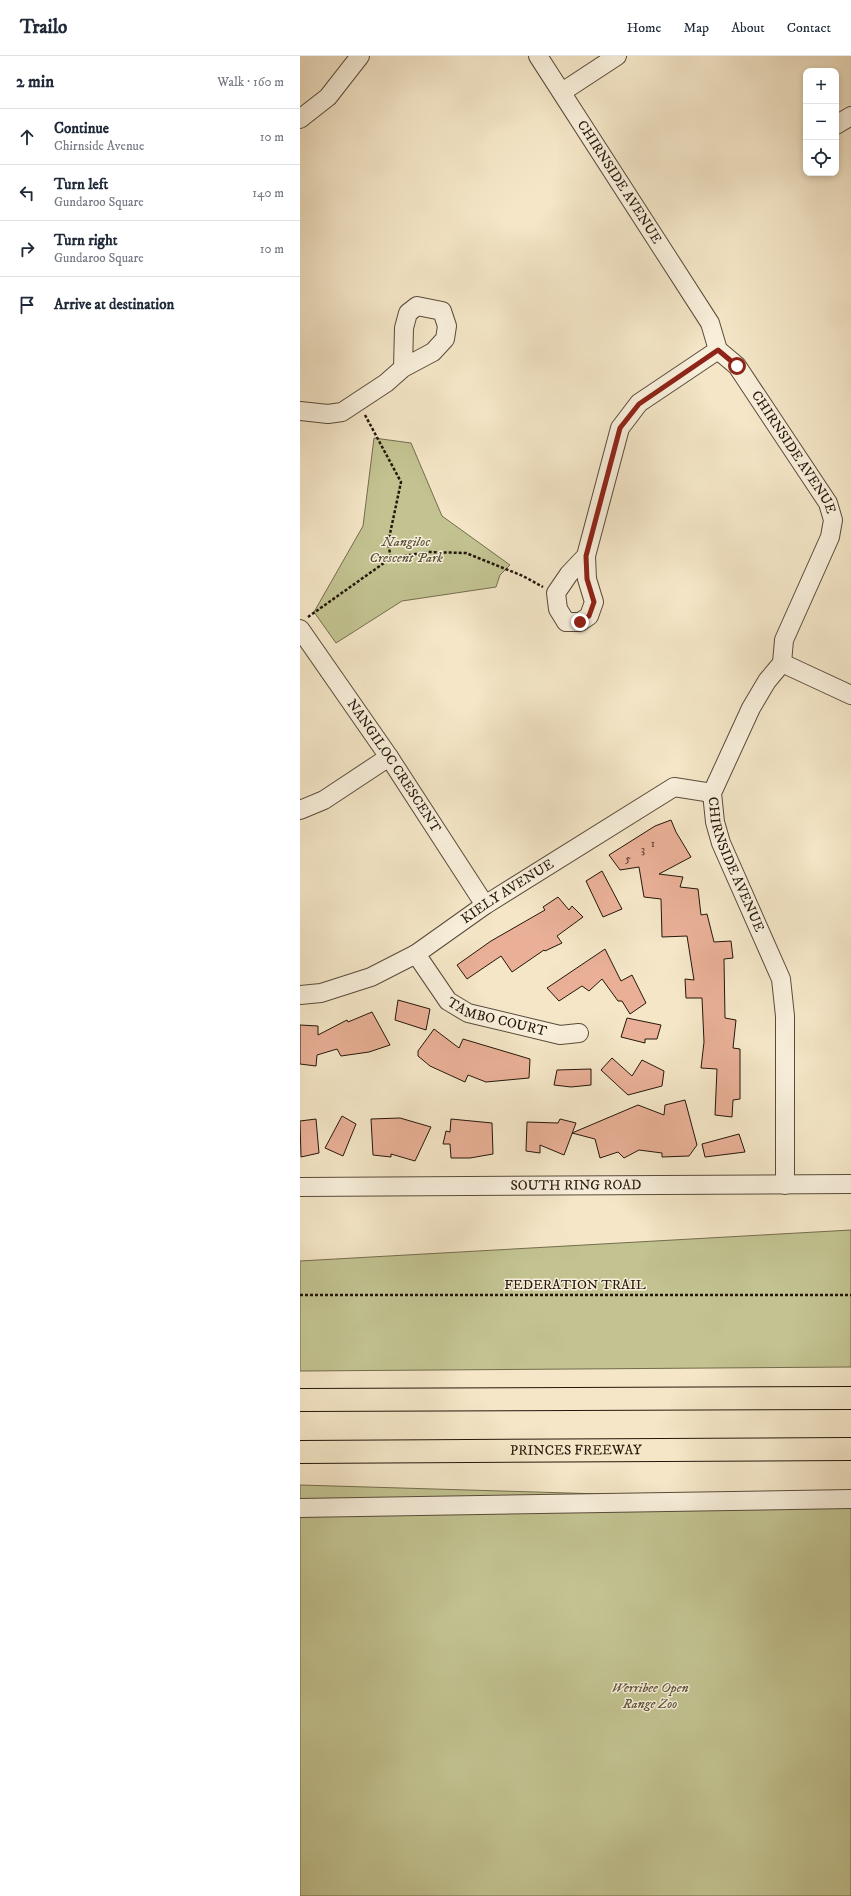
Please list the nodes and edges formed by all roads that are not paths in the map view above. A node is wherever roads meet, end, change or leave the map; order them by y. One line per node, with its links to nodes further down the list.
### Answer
1 (360, 56): 6 (street)
2 (538, 56): 4 (street, CHIRNSIDE AVENUE)
3 (617, 56): 4 (street)
4 (562, 92): 8 (street, CHIRNSIDE AVENUE)
5 (851, 116): 7 (street)
6 (300, 119)
7 (839, 124)
8 (718, 350): 11 (street); 13 (street, CHIRNSIDE AVENUE)
9 (403, 368): 10 (street)
10 (300, 411)
11 (586, 556): 11 (street)
12 (303, 624): 15 (street, NANGILOC CRESCENT)
13 (782, 663): 14 (street); 16 (street, CHIRNSIDE AVENUE)
14 (851, 695)
15 (389, 757): 17 (street); 18 (street, NANGILOC CRESCENT)
16 (712, 793): 18 (street, KIELY AVENUE); 23 (street, CHIRNSIDE AVENUE)
17 (300, 810)
18 (485, 905): 19 (street, KIELY AVENUE)
19 (416, 954): 20 (street, KIELY AVENUE); 21 (street, TAMBO COURT)
20 (300, 995)
21 (579, 1033)
22 (851, 1184): 23 (street, SOUTH RING ROAD)
23 (785, 1185): 24 (street, SOUTH RING ROAD)
24 (300, 1187)
25 (851, 1398): 26 (highway)
26 (300, 1400)
27 (851, 1449): 28 (highway, PRINCES FREEWAY)
28 (300, 1452)
29 (851, 1499): 30 (street)
30 (300, 1508)

